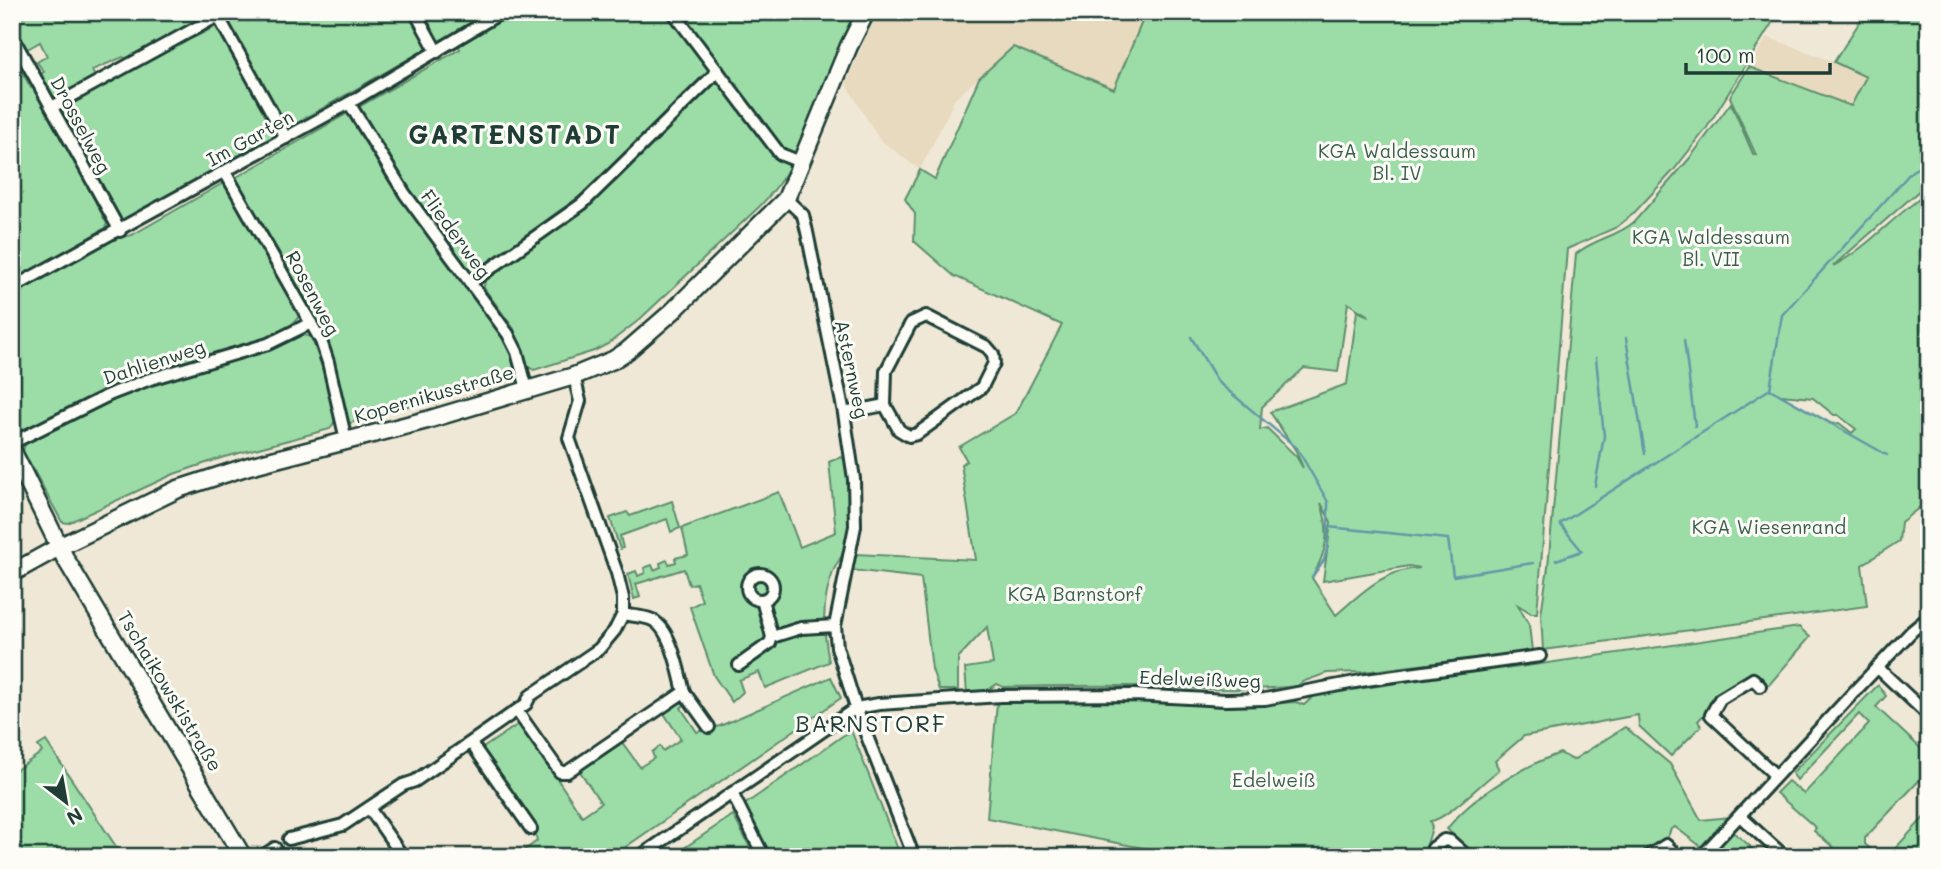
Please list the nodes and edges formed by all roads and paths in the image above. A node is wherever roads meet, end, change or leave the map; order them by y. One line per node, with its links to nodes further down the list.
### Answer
1 (415, 12): 7 (street)
2 (502, 12): 7 (street, Im Garten)
3 (673, 12): 8 (street)
4 (866, 12): 12 (street, Kopernikusstraße)
5 (221, 14): 10 (street); 11 (street)
6 (12, 36): 10 (street, Drosselweg)
7 (437, 52): 9 (street, Im Garten)
8 (718, 71): 12 (street); 16 (street)
9 (349, 103): 11 (street, Im Garten); 16 (street, Fliederweg)
10 (52, 107): 15 (street, Drosselweg)
11 (286, 138): 13 (street, Im Garten)
12 (803, 163): 14 (street, Kopernikusstraße)
13 (225, 172): 15 (street, Im Garten); 18 (street, Rosenweg)
14 (786, 199): 19 (street, Kopernikusstraße); 22 (street, Asternweg)
15 (120, 231): 17 (street, Im Garten)
16 (470, 283): 20 (street, Fliederweg)
17 (12, 288)
18 (311, 323): 23 (street, Rosenweg); 24 (street, Dahlienweg)
19 (574, 376): 20 (street, Kopernikusstraße); 29 (street)
20 (527, 389): 23 (street, Kopernikusstraße)
21 (885, 405): 21 (street); 22 (street)
22 (844, 413): 31 (street, Asternweg)
23 (346, 440): 26 (street, Kopernikusstraße)
24 (12, 443)
25 (12, 450): 26 (street, Tschaikowskistraße)
26 (59, 547): 27 (street, Kopernikusstraße); 51 (street, Tschaikowskistraße)
27 (12, 573)
28 (762, 600): 32 (street)
29 (623, 614): 37 (street); 39 (street)
30 (1929, 617): 35 (street)
31 (835, 626): 32 (street); 38 (street)
32 (772, 637): 34 (street)
33 (1540, 656): 38 (street, Edelweißweg)
34 (739, 666)
35 (1877, 667): 40 (street); 43 (street)
36 (1760, 686): 43 (street)
37 (684, 692): 39 (street); 41 (street)
38 (856, 708): 44 (street); 56 (street)
39 (517, 711): 42 (street)
40 (1929, 716)
41 (709, 727)
42 (471, 743): 45 (street); 47 (street)
43 (1775, 775): 46 (street)
44 (732, 793): 54 (street); 55 (street)
45 (369, 808): 48 (street); 53 (street)
46 (1740, 816): 60 (street); 61 (street)
47 (531, 829)
48 (289, 839)
49 (275, 848): 52 (street)
50 (1464, 853): 57 (street)
51 (243, 857)
52 (261, 857)
53 (403, 857)
54 (639, 857)
55 (764, 857)
56 (914, 857)
57 (1430, 857)
58 (1647, 857): 59 (street)
59 (1678, 857)
60 (1701, 857)
61 (1786, 857)

